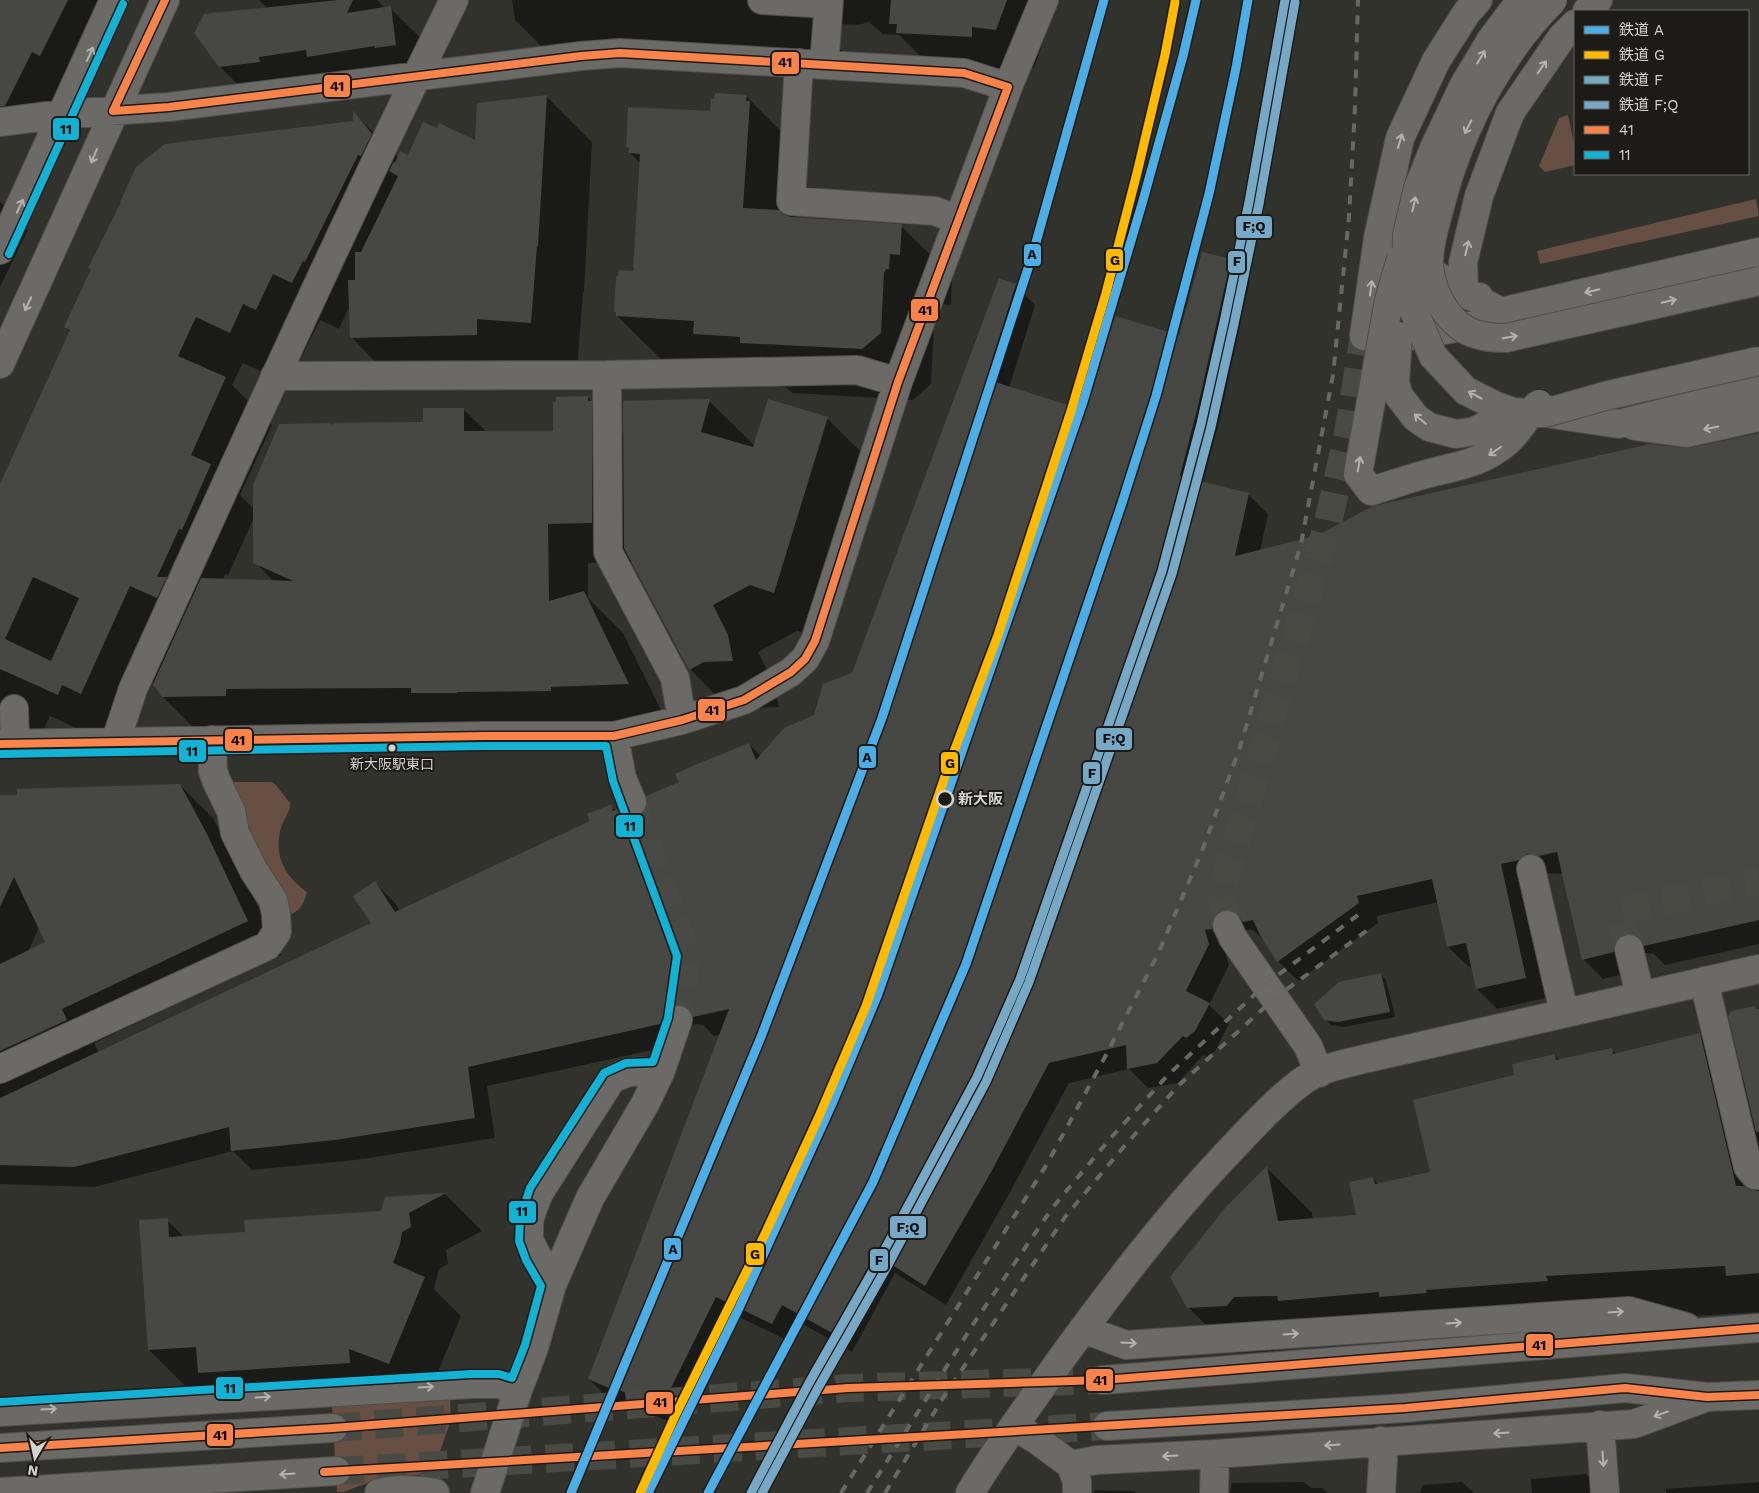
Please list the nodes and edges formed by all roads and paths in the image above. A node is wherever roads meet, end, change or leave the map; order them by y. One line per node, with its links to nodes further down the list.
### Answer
1 (114, 0): 17 (street, one-way to 1)
2 (165, 0): 16 (street)
3 (454, 0): 14 (street)
4 (762, 0): 10 (street)
5 (1044, 0): 15 (street)
6 (1478, 0): 22 (street, one-way to 6)
7 (1521, 0): 20 (street, one-way to 7, bridge)
8 (1553, 0): 26 (street, one-way to 26, bridge)
9 (1598, 0): 11 (street)
10 (828, 2): 13 (street)
11 (1588, 10)
12 (1574, 25): 27 (street, one-way to 12)
13 (811, 64): 14 (street); 15 (street); 19 (street)
14 (417, 76): 16 (street); 33 (street)
15 (1008, 88): 19 (street)
16 (113, 111): 17 (street); 31 (street, one-way to 31)
17 (63, 114): 18 (street); 23 (street, one-way to 17)
18 (0, 122)
19 (958, 220): 35 (street)
20 (1407, 235): 25 (street, bridge); 37 (street, one-way to 20, bridge)
21 (1759, 235): 27 (street)
22 (1378, 238): 27 (street); 28 (street, one-way to 22)
23 (0, 250)
24 (1759, 252): 28 (street, one-way to 28)
25 (1406, 274): 37 (street, one-way to 25, bridge); 37 (street, one-way to 25, bridge)
26 (1759, 281)
27 (1470, 296): 28 (street)
28 (1501, 312)
29 (1759, 346): 37 (street, bridge)
30 (1759, 361): 37 (street, bridge)
31 (0, 364)
32 (607, 375): 33 (street); 35 (street); 42 (street)
33 (275, 376): 45 (street)
34 (1759, 380): 39 (street)
35 (898, 382): 42 (street)
36 (1759, 389): 40 (street)
37 (1529, 413): 39 (street)
38 (1759, 417): 40 (street, one-way to 40)
39 (1592, 420): 40 (street)
40 (1619, 424)
41 (14, 709): 46 (street)
42 (682, 720): 43 (street)
43 (614, 736): 44 (street); 47 (street)
44 (212, 740): 45 (street); 56 (street)
45 (115, 742): 46 (street)
46 (8, 744)
47 (632, 802)
48 (1531, 869): 54 (street)
49 (1227, 925): 58 (street)
50 (1628, 949): 53 (street)
51 (1759, 969): 52 (street)
52 (1704, 981): 53 (street); 59 (street)
53 (1640, 995): 54 (street)
54 (1564, 1012): 58 (street)
55 (678, 1020): 57 (street)
56 (0, 1068)
57 (660, 1073): 60 (street); 60 (street)
58 (1319, 1073): 62 (street)
59 (1759, 1175)
60 (552, 1285): 65 (street)
61 (1759, 1328): 63 (street)
62 (1083, 1329): 63 (street, one-way to 63); 69 (street)
63 (1704, 1332): 64 (street)
64 (1102, 1380)
65 (518, 1390): 68 (street, one-way to 65); 81 (street)
66 (1759, 1395): 67 (street)
67 (1707, 1397): 70 (street); 71 (street, one-way to 71)
68 (0, 1412)
69 (1014, 1426): 76 (street); 82 (street)
70 (1106, 1426)
71 (1600, 1426): 73 (street, one-way to 73); 86 (street, one-way to 86)
72 (333, 1428): 74 (street)
73 (1381, 1441): 75 (street, one-way to 75); 85 (street)
74 (0, 1448)
75 (1215, 1454): 76 (street, one-way to 76); 84 (street)
76 (1071, 1465): 83 (street)
77 (336, 1472): 78 (street, one-way to 78)
78 (0, 1492)
79 (379, 1493): 80 (street)
80 (435, 1493)
81 (485, 1493)
82 (970, 1493)
83 (1077, 1493)
84 (1214, 1493)
85 (1381, 1493)
86 (1605, 1493)

